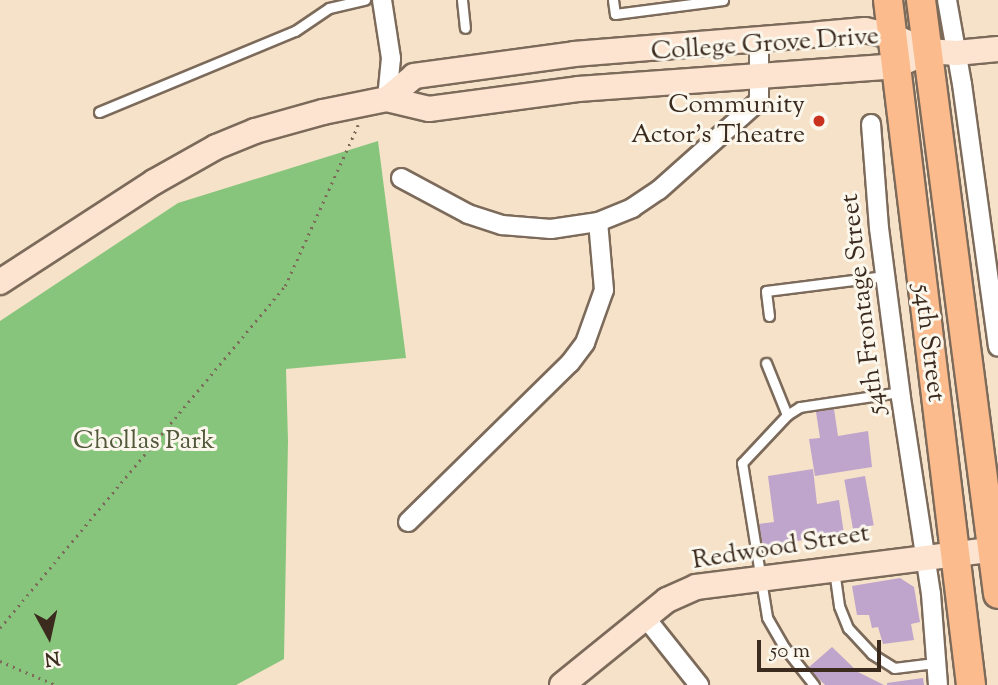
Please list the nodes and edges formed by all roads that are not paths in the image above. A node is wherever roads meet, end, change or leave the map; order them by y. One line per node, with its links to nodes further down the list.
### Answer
1 (365, 0): 18 (lane)
2 (382, 0): 17 (street)
3 (462, 0): 9 (lane)
4 (613, 0): 5 (lane)
5 (723, 0)
6 (888, 0): 10 (main road, 54th Street)
7 (921, 0): 13 (main road, 54th Street)
8 (947, 0): 14 (street)
9 (466, 28)
10 (892, 36): 11 (main road, College Grove Drive); 13 (main road, College Grove Drive); 15 (main road, 54th Street)
11 (759, 40): 16 (street); 17 (main road, College Grove Drive)
12 (998, 49): 14 (main road)
13 (928, 51): 14 (main road); 15 (main road, College Grove Drive); 32 (main road, 54th Street)
14 (956, 53): 21 (street)
15 (895, 66): 16 (main road, College Grove Drive); 33 (main road, 54th Street)
16 (760, 75): 17 (main road, College Grove Drive); 22 (street)
17 (377, 101): 24 (main road, College Grove Drive)
18 (99, 112)
19 (871, 124): 23 (street, 54th Frontage Street)
20 (401, 178): 22 (street)
21 (990, 217): 26 (street)
22 (598, 222): 31 (street)
23 (885, 275): 25 (lane); 29 (street, 54th Frontage Street)
24 (0, 282)
25 (769, 316)
26 (997, 323): 27 (street)
27 (998, 347)
28 (766, 363): 30 (lane)
29 (900, 392): 30 (lane); 34 (street, 54th Frontage Street)
30 (787, 415): 36 (lane)
31 (408, 522)
32 (995, 549): 33 (main road, Redwood Street); 37 (main road, 54th Street)
33 (955, 554): 34 (main road, Redwood Street); 44 (main road, 54th Street)
34 (926, 558): 35 (main road, Redwood Street); 39 (street, 54th Frontage Street)
35 (833, 568): 36 (main road, Redwood Street); 39 (lane)
36 (758, 578): 38 (main road, Redwood Street); 42 (lane)
37 (998, 594)
38 (645, 617): 40 (main road, Redwood Street); 41 (street)
39 (935, 663): 43 (street, 54th Frontage Street)
40 (562, 685)
41 (699, 685)
42 (814, 685)
43 (938, 685)
44 (971, 685)

